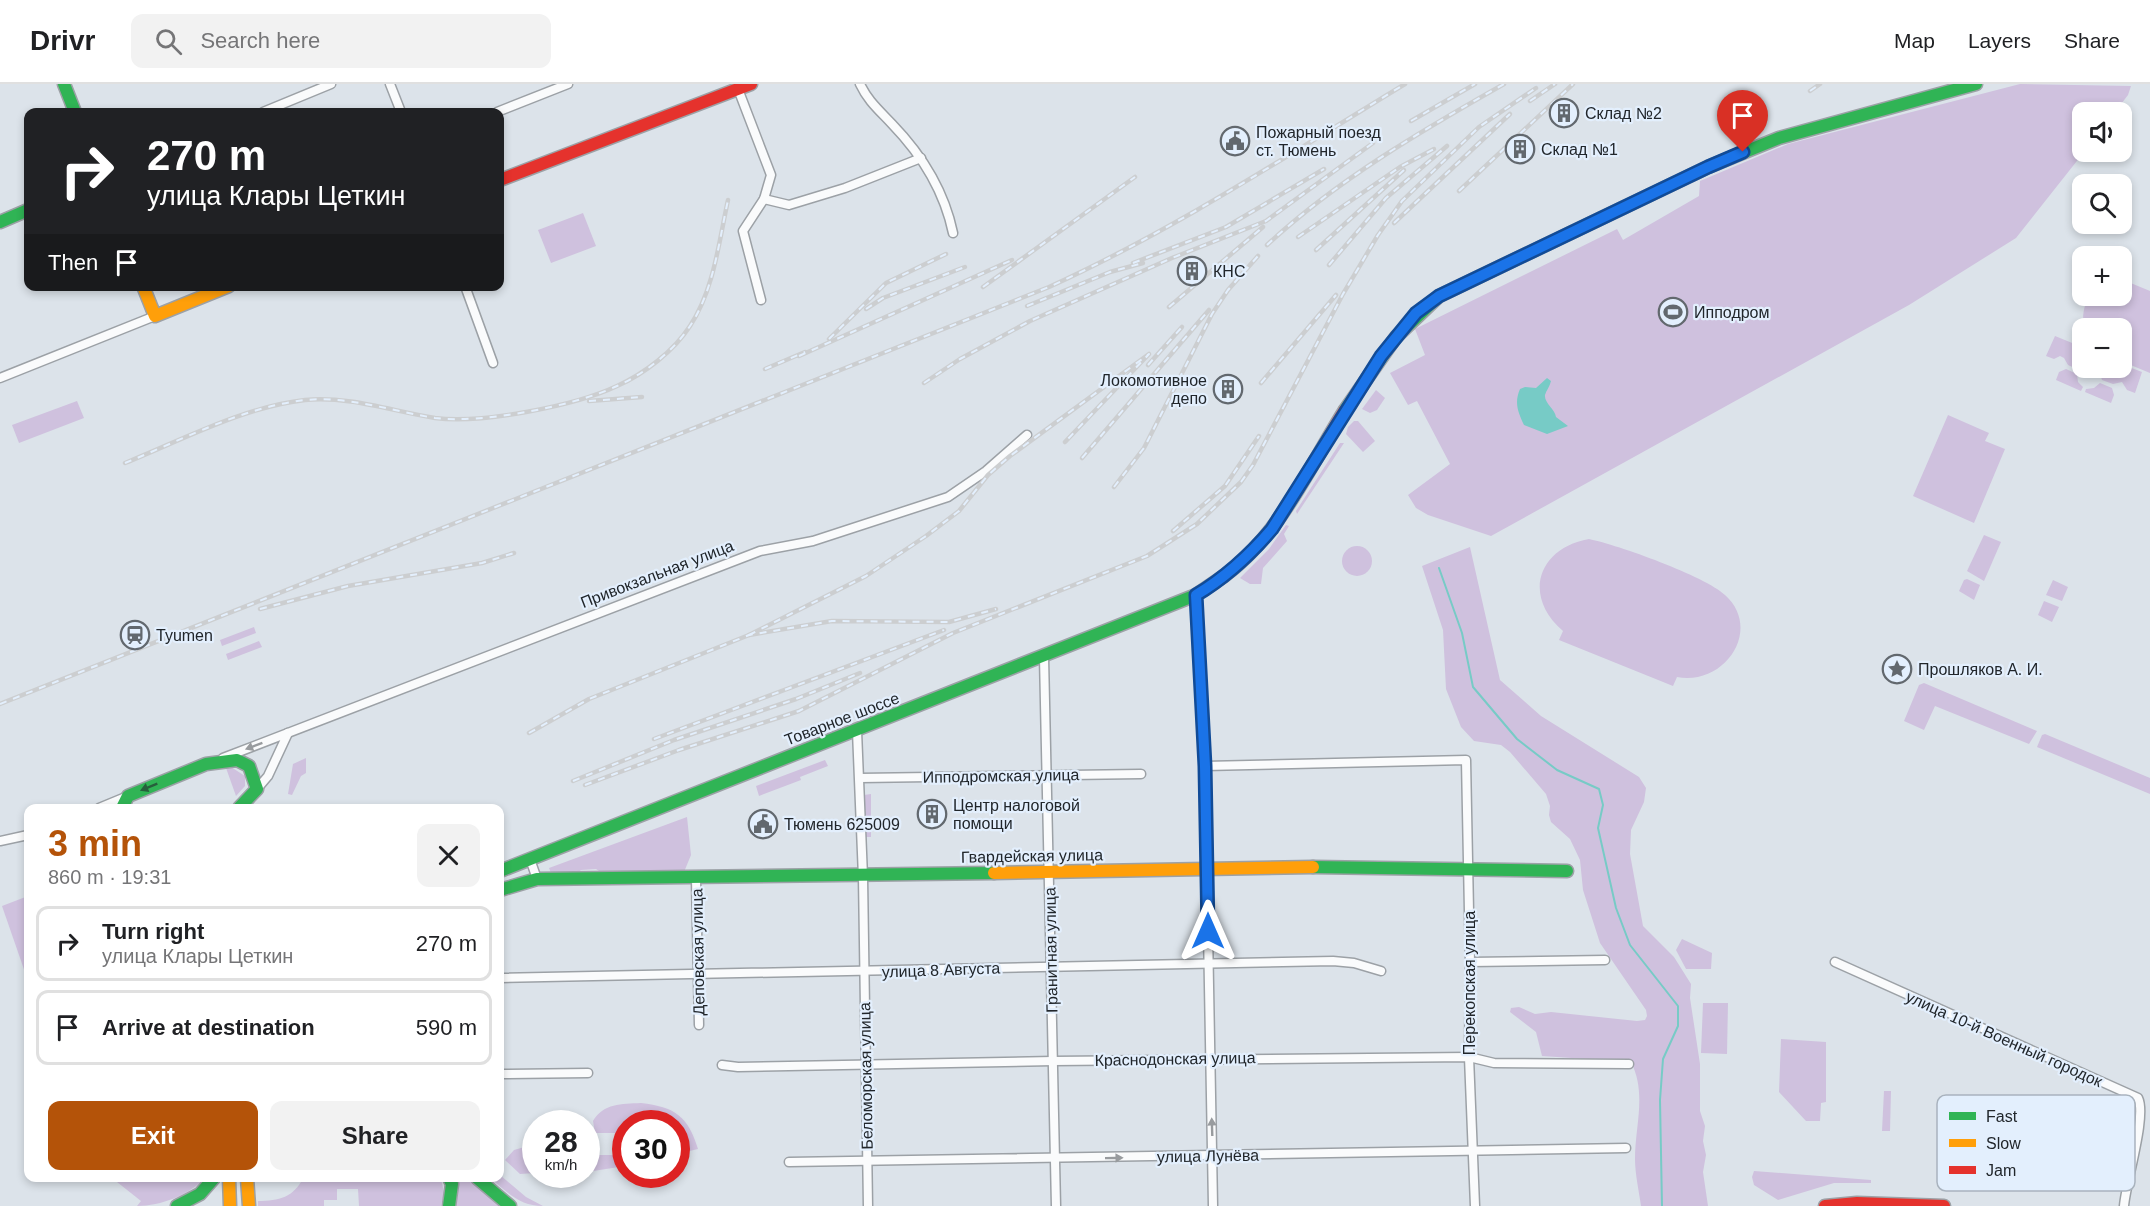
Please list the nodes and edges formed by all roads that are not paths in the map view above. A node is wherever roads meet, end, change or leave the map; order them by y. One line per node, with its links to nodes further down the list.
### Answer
1 (64, 84): 9 (street)
2 (331, 84): 10 (street)
3 (390, 84): 11 (street)
4 (567, 84): 12 (street)
5 (751, 84): 8 (street)
6 (860, 84): 13 (street)
7 (1976, 84): 27 (street, Товарное шоссе)
8 (738, 89): 14 (street); 15 (street)
9 (73, 108)
10 (273, 108)
11 (399, 108)
12 (504, 109)
13 (921, 158): 15 (street); 18 (street)
14 (504, 178)
15 (764, 199): 22 (street)
16 (24, 212): 17 (street)
17 (0, 222)
18 (952, 233)
19 (145, 291): 23 (street)
20 (217, 291): 23 (street)
21 (467, 291): 24 (street)
22 (761, 300)
23 (155, 316): 25 (street)
24 (493, 363)
25 (0, 378)
26 (1027, 435): 30 (street, Привокзальная улица)
27 (1196, 595): 28 (street, Товарное шоссе); 32 (street)
28 (1044, 657): 29 (street, Товарное шоссе); 33 (street, Гранитная улица)
29 (858, 731): 35 (street, Беломорская улица); 43 (street, Товарное шоссе)
30 (288, 733): 31 (street, Привокзальная улица, one-way to 31); 36 (street)
31 (220, 759): 36 (street); 37 (street, Привокзальная улица, one-way to 37)
32 (1205, 766): 44 (street, Перекопская улица); 46 (street)
33 (1048, 774): 34 (street, Ипподромская улица); 35 (street, Ипподромская улица); 48 (street, Гранитная улица)
34 (1141, 774)
35 (860, 778): 49 (street, Беломорская улица)
36 (257, 789): 40 (street)
37 (128, 795): 38 (street); 39 (street)
38 (108, 804)
39 (125, 804)
40 (243, 804)
41 (24, 836): 42 (street)
42 (0, 841)
43 (530, 859): 45 (street, Товарное шоссе); 50 (street)
44 (1467, 867): 46 (street, Гвардейская улица); 47 (street, Гвардейская улица); 54 (street, Перекопская улица)
45 (504, 869)
46 (1208, 869): 48 (street, Гвардейская улица); 56 (street)
47 (1567, 871)
48 (1050, 872): 49 (street, Гвардейская улица); 57 (street, Гранитная улица)
49 (863, 877): 51 (street, Гвардейская улица); 58 (street, Беломорская улица)
50 (537, 879): 51 (street, Гвардейская улица); 52 (street, Гвардейская улица)
51 (696, 879): 60 (street, Деповская улица)
52 (504, 889)
53 (1605, 960): 54 (street)
54 (1470, 962): 63 (street, Перекопская улица)
55 (1835, 962): 71 (street, улица 10-й Военный городок)
56 (1208, 963): 57 (street, улица 8 Августа); 59 (street, улица 8 Августа); 64 (street)
57 (1051, 966): 58 (street, улица 8 Августа); 65 (street, Гранитная улица)
58 (864, 972): 60 (street, улица 8 Августа); 68 (street, Беломорская улица)
59 (1381, 972)
60 (698, 975): 61 (street, улица 8 Августа); 62 (street, Деповская улица)
61 (504, 978)
62 (699, 1025)
63 (1468, 1057): 64 (street, Краснодонская улица); 66 (street, Краснодонская улица); 74 (street, Перекопская улица)
64 (1209, 1059): 65 (street, Краснодонская улица); 76 (street, one-way to 64)
65 (1053, 1060): 68 (street, Краснодонская улица); 77 (street, Гранитная улица)
66 (1629, 1064)
67 (722, 1065): 68 (street, Краснодонская улица)
68 (866, 1065): 79 (street, Беломорская улица)
69 (588, 1073): 70 (street)
70 (504, 1074)
71 (2131, 1095)
72 (2135, 1097): 73 (street, улица 10-й Военный городок)
73 (2135, 1144)
74 (1472, 1149): 75 (street, улица Лунёва); 76 (street, улица Лунёва); 94 (street, Перекопская улица)
75 (1626, 1149)
76 (1212, 1156): 77 (street, улица Лунёва, one-way to 76); 93 (street)
77 (1055, 1158): 79 (street, улица Лунёва); 92 (street, Гранитная улица)
78 (789, 1162): 79 (street, улица Лунёва)
79 (868, 1162): 91 (street, Беломорская улица)
80 (210, 1182): 86 (street)
81 (229, 1182): 87 (street)
82 (247, 1182): 88 (street)
83 (451, 1182): 89 (street)
84 (482, 1182): 90 (street)
85 (2125, 1191): 97 (street, улица 10-й Военный городок)
86 (177, 1206)
87 (230, 1206)
88 (249, 1206)
89 (449, 1206)
90 (510, 1206)
91 (868, 1206)
92 (1056, 1206)
93 (1213, 1206)
94 (1475, 1206)
95 (1825, 1206): 96 (street)
96 (1944, 1206)
97 (2124, 1206)

